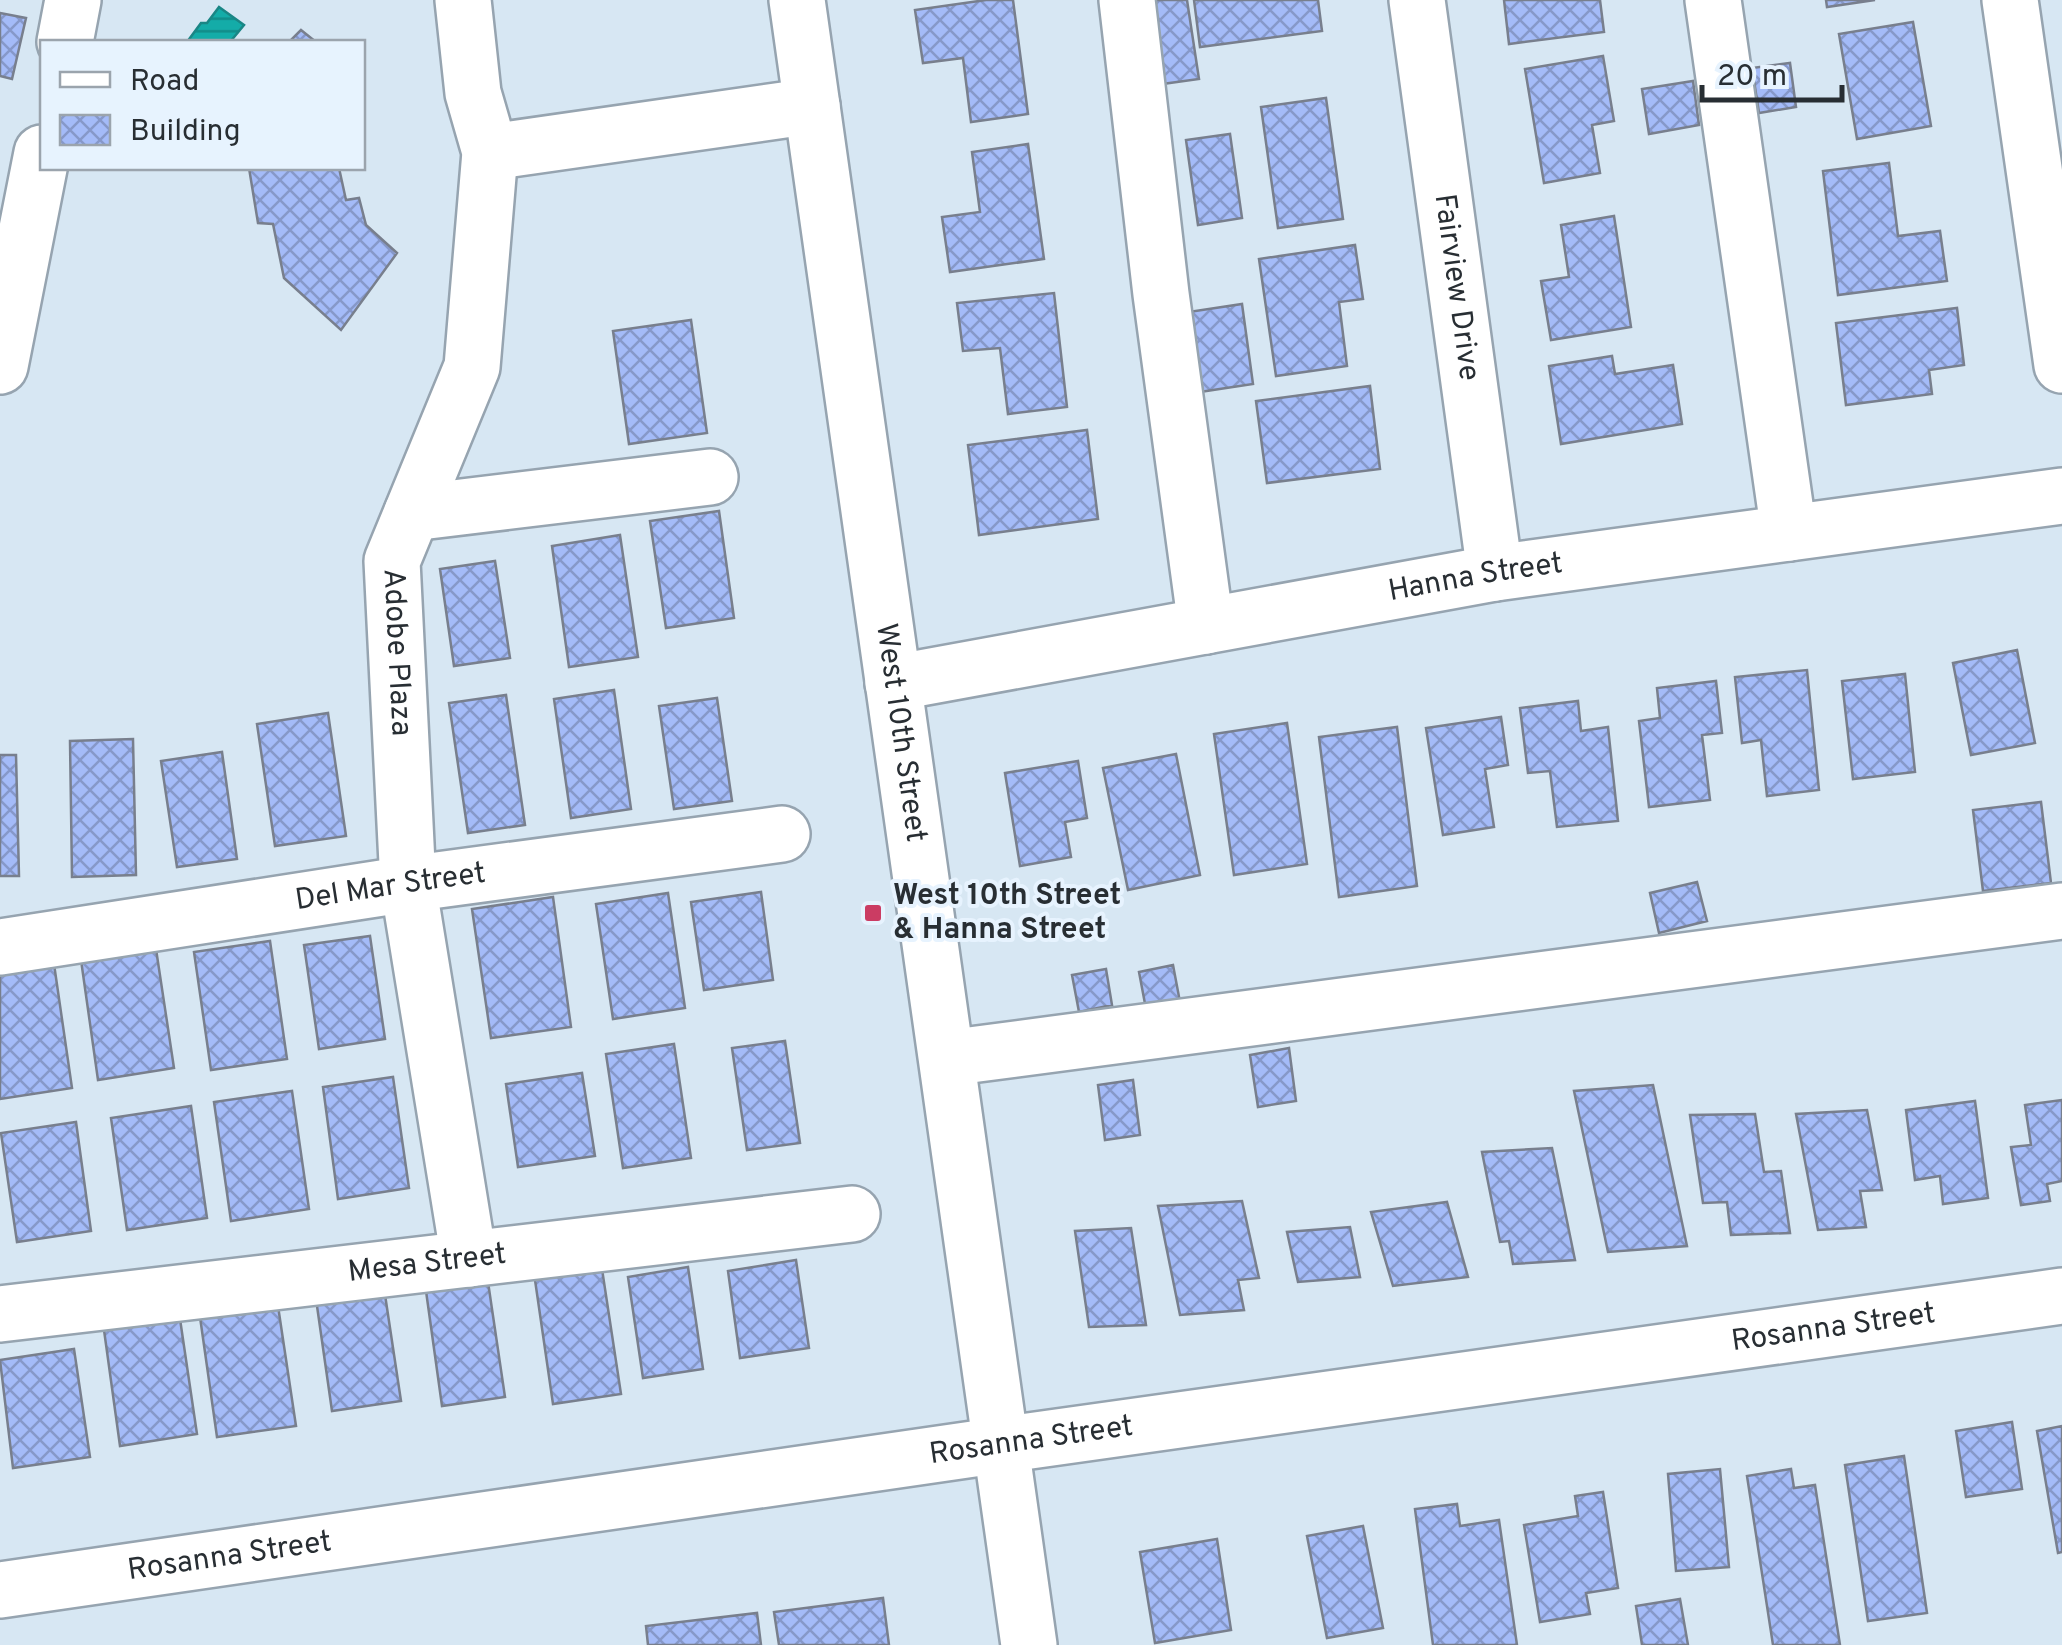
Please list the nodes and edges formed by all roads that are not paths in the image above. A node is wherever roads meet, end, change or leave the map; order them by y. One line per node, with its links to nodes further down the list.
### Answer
1 (73, 0): 8 (street)
2 (462, 0): 10 (street, Adobe Plaza)
3 (798, 0): 9 (street, West 10th Street)
4 (1128, 0): 19 (street)
5 (1417, 0): 18 (street, Fairview Drive)
6 (1713, 0): 17 (street)
7 (2010, 0): 12 (street)
8 (64, 40)
9 (812, 106): 10 (street); 20 (street, West 10th Street)
10 (490, 152): 16 (street, Adobe Plaza)
11 (40, 163): 13 (street)
12 (2062, 365)
13 (0, 366)
14 (710, 477): 16 (street)
15 (2062, 496): 17 (street, Hanna Street)
16 (412, 513): 22 (street, Adobe Plaza)
17 (1789, 533): 18 (street, Hanna Street)
18 (1495, 573): 19 (street, Hanna Street)
19 (1206, 626): 20 (street, Hanna Street)
20 (893, 683): 25 (street, West 10th Street)
21 (782, 834): 22 (street, Del Mar Street)
22 (408, 884): 24 (street, Del Mar Street); 27 (street, Adobe Plaza)
23 (2062, 911): 25 (street)
24 (0, 947)
25 (946, 1058): 30 (street, West 10th Street)
26 (852, 1214): 27 (street, Mesa Street)
27 (469, 1259): 29 (street, Mesa Street)
28 (2062, 1296): 30 (street, Rosanna Street)
29 (0, 1314)
30 (1001, 1445): 31 (street, Rosanna Street); 32 (street, West 10th Street)
31 (0, 1590)
32 (1029, 1645)

